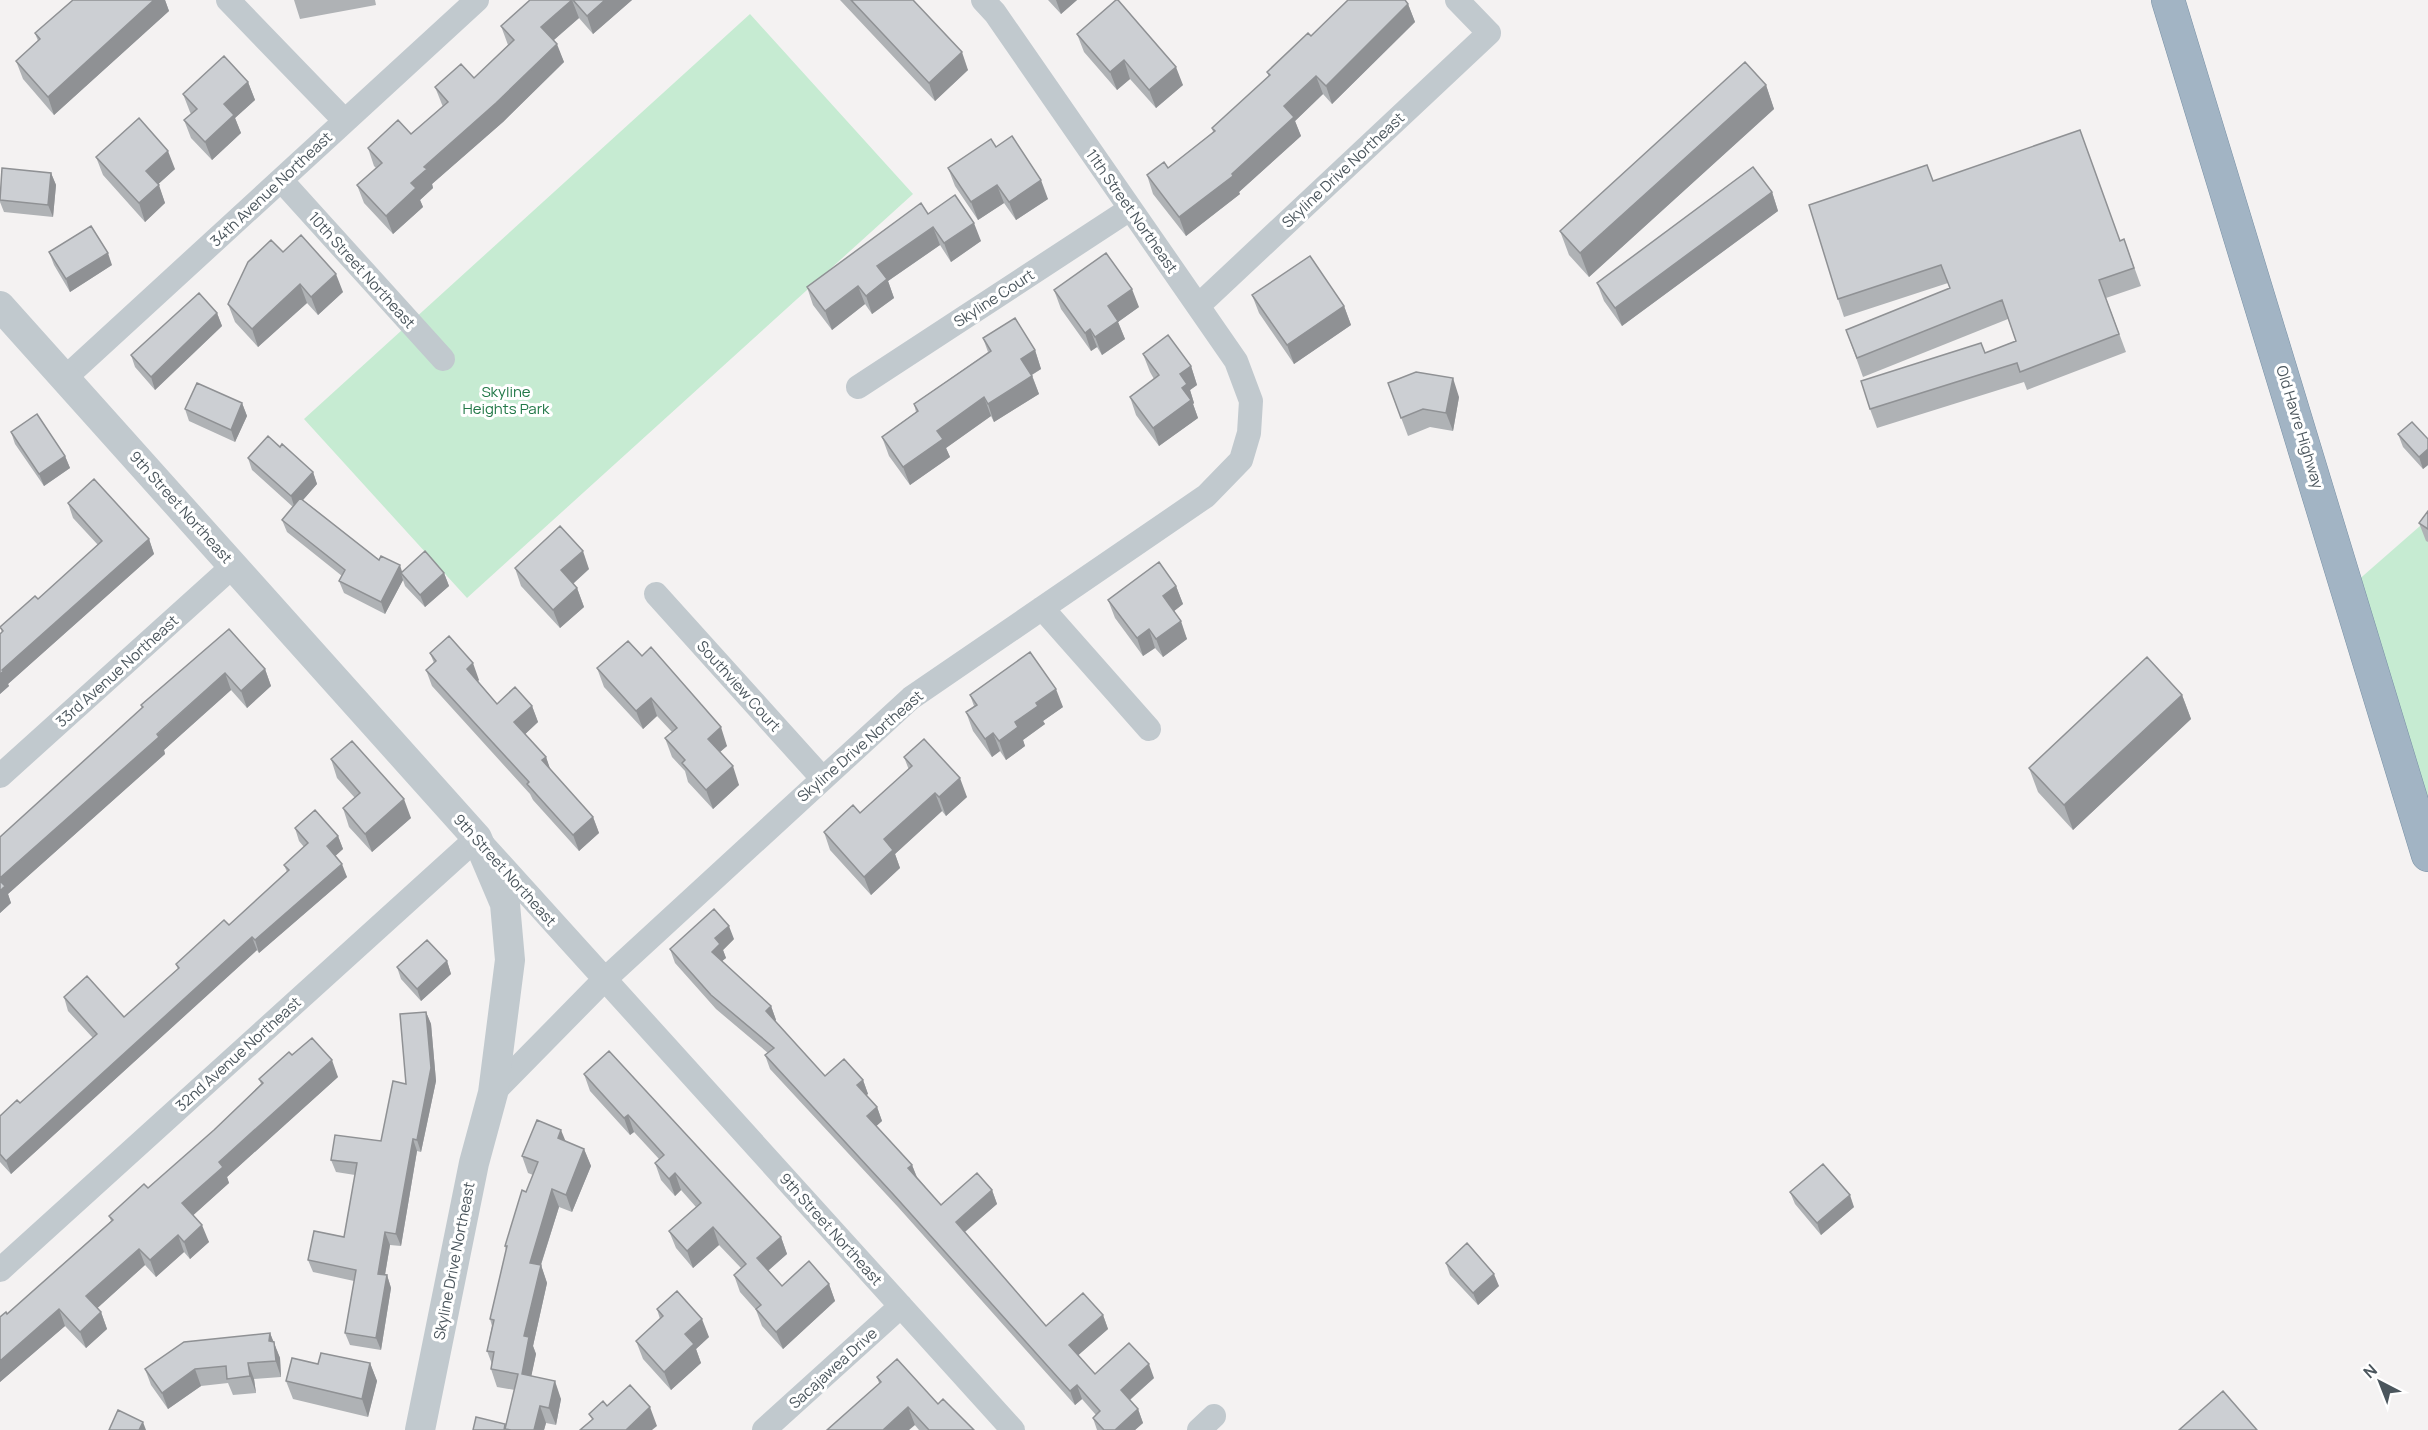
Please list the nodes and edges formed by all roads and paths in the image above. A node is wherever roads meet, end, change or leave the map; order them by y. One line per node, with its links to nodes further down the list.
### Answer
1 (228, 0): 6 (street)
2 (477, 0): 6 (street, 34th Avenue Northeast)
3 (983, 0): 8 (street, 11th Street Northeast)
4 (1457, 0): 10 (street, Skyline Drive Northeast)
5 (2168, 0): 22 (highway, Old Havre Highway)
6 (344, 120): 7 (street, 34th Avenue Northeast)
7 (281, 180): 11 (street, 10th Street Northeast); 12 (street, 34th Avenue Northeast)
8 (1130, 209): 10 (street, 11th Street Northeast); 13 (street, Skyline Court)
9 (0, 306): 12 (street, 9th Street Northeast)
10 (1198, 306): 14 (street, 11th Street Northeast)
11 (443, 359)
12 (65, 378): 15 (street, 9th Street Northeast)
13 (858, 387)
14 (1249, 433): 17 (street, Skyline Drive Northeast)
15 (233, 566): 19 (street, 33rd Avenue Northeast); 21 (street, 9th Street Northeast)
16 (656, 594): 20 (street, Southview Court)
17 (1042, 608): 18 (street); 20 (street, Skyline Drive Northeast)
18 (1149, 729)
19 (0, 776)
20 (822, 778): 23 (street, Skyline Drive Northeast)
21 (477, 838): 23 (street, 9th Street Northeast); 24 (street, Skyline Drive Northeast); 25 (street, 32nd Avenue Northeast)
22 (2428, 855)
23 (603, 981): 24 (street, Skyline Drive Northeast); 26 (street, 9th Street Northeast)
24 (493, 1093): 27 (street, Skyline Drive Northeast)
25 (0, 1270)
26 (902, 1306): 28 (street, Sacajawea Drive); 29 (street, 9th Street Northeast)
27 (420, 1430)
28 (764, 1430)
29 (1013, 1430)

